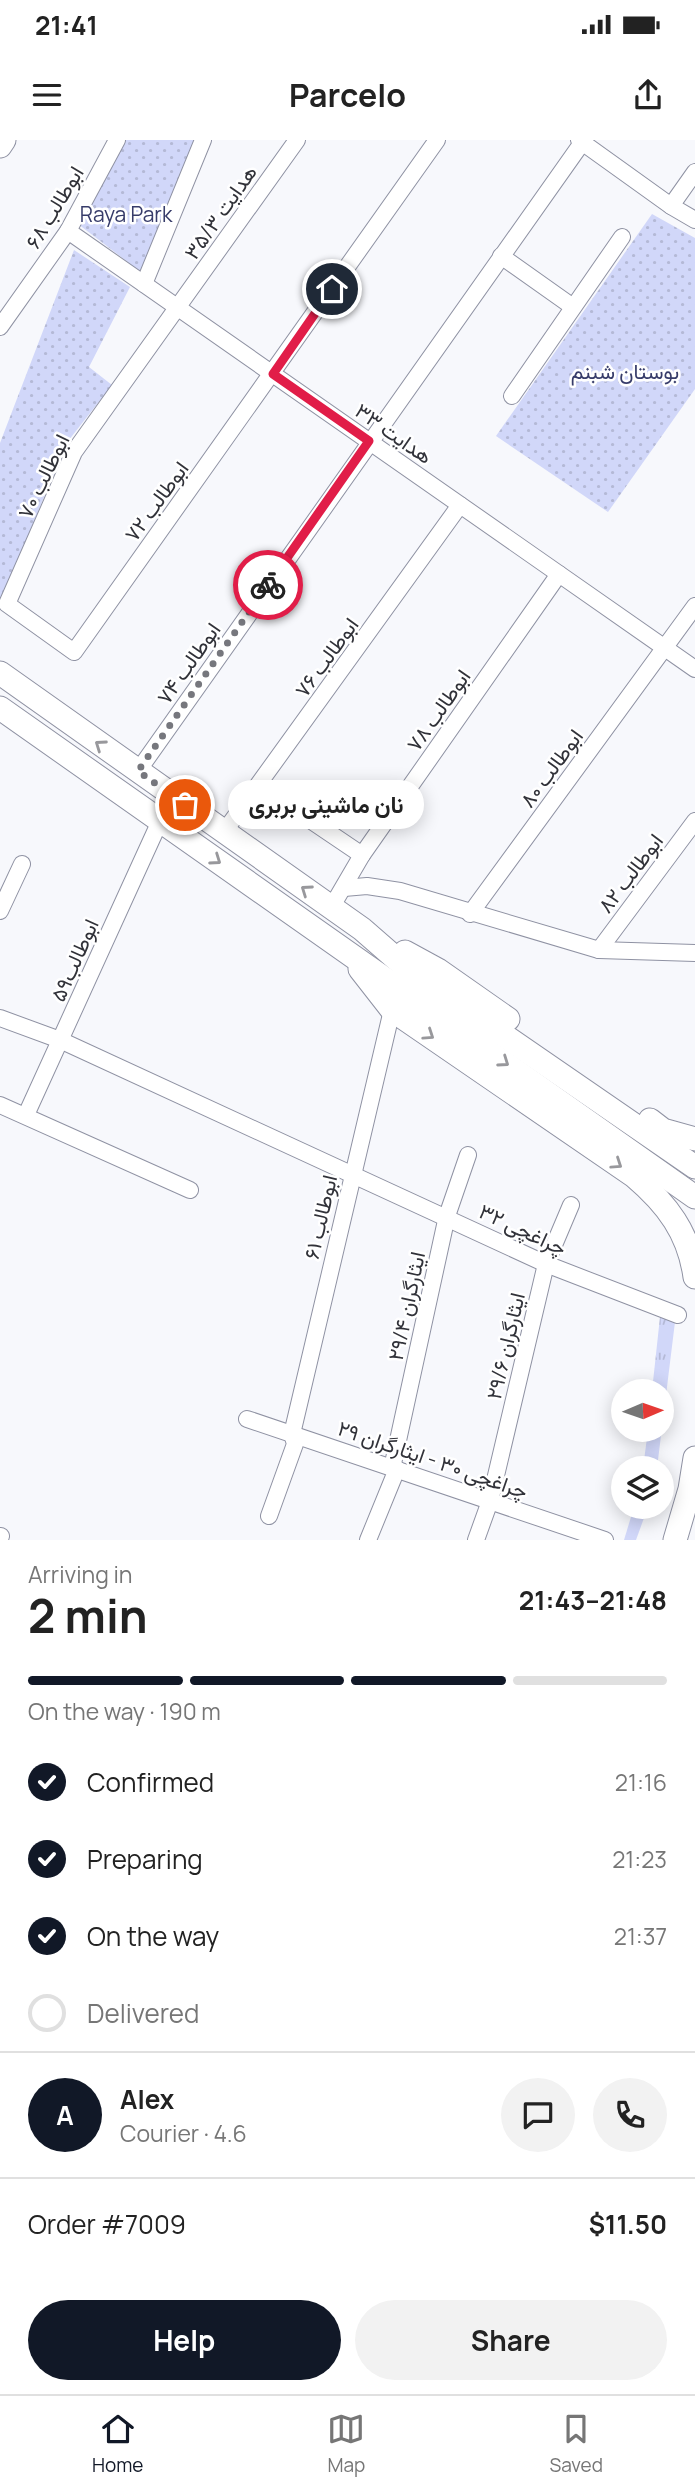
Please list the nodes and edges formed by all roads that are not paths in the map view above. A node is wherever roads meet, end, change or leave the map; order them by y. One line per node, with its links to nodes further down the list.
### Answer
1 (4, 140): 7 (main road)
2 (117, 140): 11 (street, ابوطالب ۶۸)
3 (203, 140): 14 (street)
4 (296, 140): 16 (street, هدایت ۳۵/۳)
5 (436, 140): 18 (street, ابوطالب ۷۲)
6 (582, 141): 9 (street); 13 (street, ابوطالب ۷۴)
7 (0, 146)
8 (695, 172): 9 (street)
9 (671, 206): 10 (street)
10 (695, 220)
11 (68, 231): 14 (street, هدایت ۳۳); 17 (street, ابوطالب ۶۸)
12 (622, 236): 15 (street)
13 (501, 256): 15 (street); 20 (street, ابوطالب ۷۴)
14 (144, 284): 16 (street, هدایت ۳۳)
15 (573, 307): 19 (street)
16 (178, 308): 18 (street, هدایت ۳۳); 25 (street, ابوطالب ۷۰)
17 (0, 327)
18 (273, 374): 20 (street, هدایت ۳۳); 25 (street, ابوطالب ۷۲)
19 (512, 396)
20 (369, 441): 21 (street, هدایت ۳۳); 29 (street, ابوطالب ۷۴)
21 (460, 505): 22 (street, هدایت ۳۳); 30 (street, ابوطالب ۷۶)
22 (559, 574): 24 (street, هدایت ۳۳); 34 (street, ابوطالب ۷۸)
23 (695, 606): 24 (street, ابوطالب ۸۰)
24 (665, 648): 26 (street, هدایت ۳۳); 39 (street, ابوطالب ۸۰)
25 (74, 652)
26 (695, 669)
27 (6, 680): 29 (main road, one-way to 27)
28 (0, 708): 31 (main road)
29 (138, 771): 33 (main road)
30 (260, 786): 33 (street, ابوطالب ۷۶); 34 (street)
31 (160, 821): 42 (main road, one-way to 42); 46 (street, ابوطالب۵۹)
32 (695, 821): 41 (street, ابوطالب ۸۲)
33 (224, 832): 37 (main road, one-way to 33)
34 (362, 855): 36 (street, ابوطالب ۷۸)
35 (22, 864): 38 (street)
36 (344, 888): 37 (street, ابوطالب ۷۸); 39 (street)
37 (331, 908): 40 (main road)
38 (0, 910)
39 (470, 914): 41 (street)
40 (362, 929): 49 (main road); 51 (main road)
41 (599, 950): 43 (street)
42 (347, 953): 44 (main road); 54 (main road, one-way to 54)
43 (695, 953)
44 (392, 1010): 52 (street, ابوطالب ۶۱); 57 (main road, one-way to 57)
45 (0, 1018): 46 (street, چراغچی ۳۲)
46 (60, 1040): 48 (street, ابوطالب۵۹); 52 (street, چراغچی ۳۲)
47 (0, 1105): 48 (street)
48 (26, 1115): 53 (street)
49 (695, 1139)
50 (468, 1155): 56 (street, ایثارگران ۲۹/۴)
51 (695, 1167)
52 (352, 1174): 56 (street, چراغچی ۳۲); 62 (street, ابوطالب ۶۱)
53 (190, 1190)
54 (695, 1196)
55 (571, 1205): 58 (street, ایثارگران ۲۹/۶)
56 (447, 1216): 58 (street, چراغچی ۳۲); 64 (street, ایثارگران ۲۹/۴)
57 (693, 1255): 59 (main road)
58 (546, 1264): 60 (street, چراغچی ۳۲); 65 (street, ایثارگران ۲۹/۶)
59 (695, 1277)
60 (678, 1315)
61 (247, 1419): 62 (street, چراغچی ۳۰ - ایثارگران ۲۹)
62 (292, 1434): 64 (street, چراغچی ۳۰ - ایثارگران ۲۹); 66 (street, ابوطالب ۶۱)
63 (695, 1458): 71 (main road)
64 (395, 1469): 65 (street, چراغچی ۳۰ - ایثارگران ۲۹); 68 (street, ایثارگران ۲۹/۴)
65 (490, 1501): 69 (street, ایثارگران ۲۹/۶); 70 (street, چراغچی ۳۰ - ایثارگران ۲۹)
66 (269, 1516)
67 (695, 1533): 72 (main road)
68 (368, 1540)
69 (476, 1540)
70 (605, 1540)
71 (675, 1540)
72 (691, 1540)

